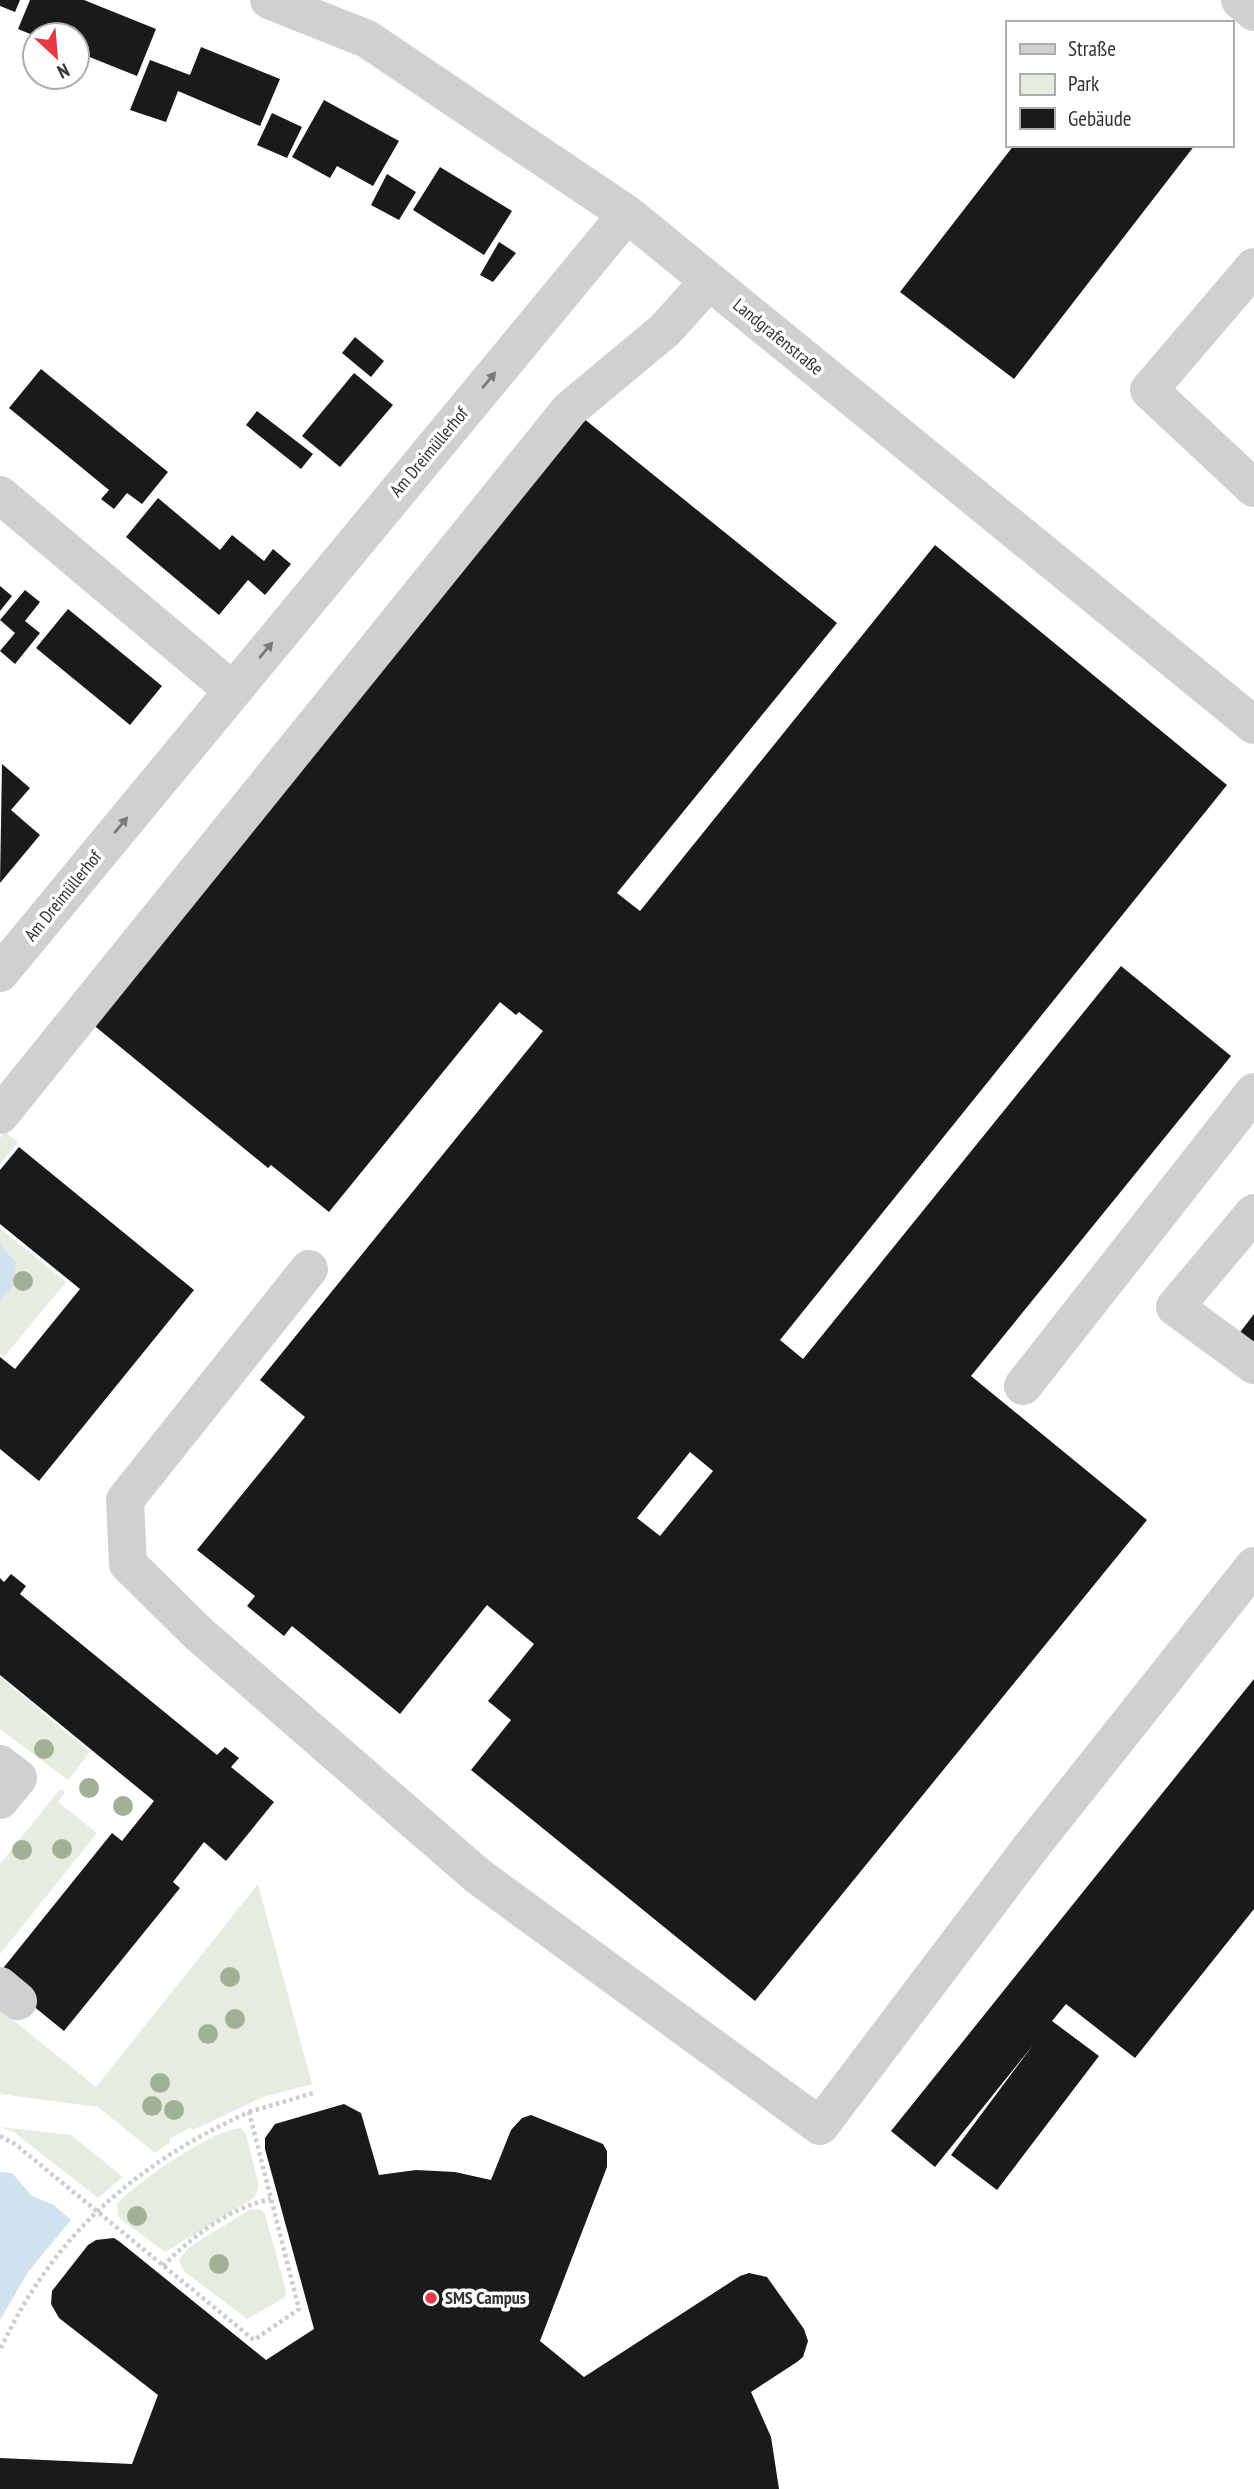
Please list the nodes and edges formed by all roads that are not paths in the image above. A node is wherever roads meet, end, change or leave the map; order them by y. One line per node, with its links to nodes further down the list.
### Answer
1 (269, 0): 4 (street, Landgrafenstraße)
2 (1240, 0): 3 (street)
3 (1254, 12)
4 (627, 214): 6 (street, Landgrafenstraße); 9 (street, Am Dreimüllerhof, one-way to 4)
5 (1254, 267): 7 (street)
6 (709, 281): 10 (street, Landgrafenstraße); 13 (street)
7 (1254, 488)
8 (0, 495): 9 (street)
9 (232, 690): 11 (street, Am Dreimüllerhof, one-way to 9)
10 (1254, 725)
11 (0, 973)
12 (1254, 1091): 17 (street)
13 (0, 1115)
14 (1254, 1213): 16 (street)
15 (309, 1269): 18 (street)
16 (1254, 1365)
17 (1023, 1387)
18 (1254, 1566)
19 (0, 1764): 20 (street)
20 (0, 1800)

